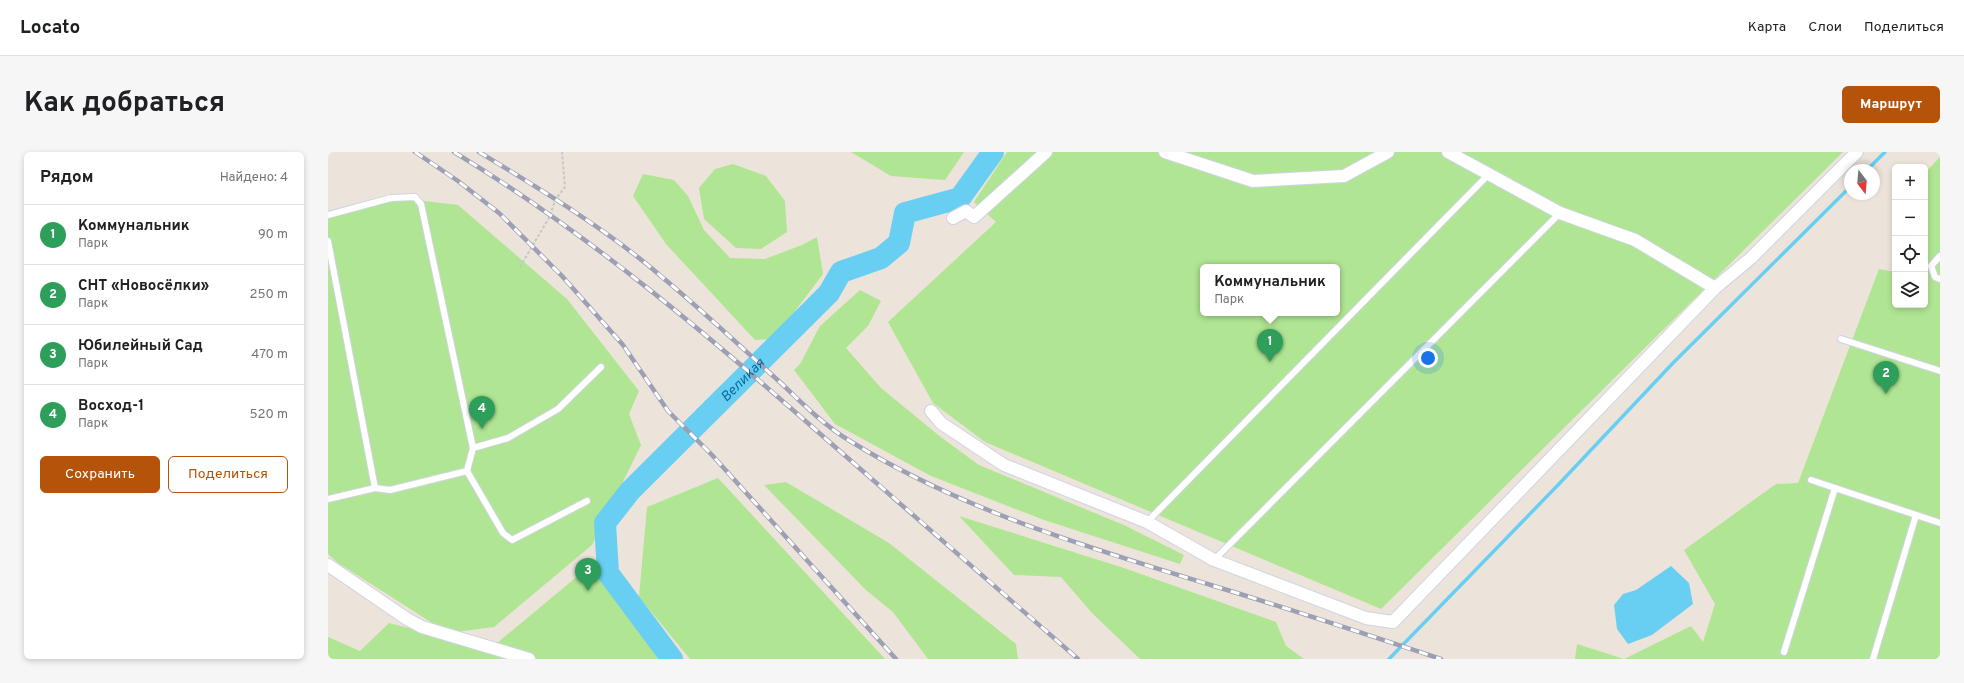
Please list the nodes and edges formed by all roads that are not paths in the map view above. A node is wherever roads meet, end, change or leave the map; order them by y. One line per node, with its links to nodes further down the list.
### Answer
1 (1046, 152): 9 (street)
2 (1165, 152): 3 (street)
3 (1388, 152)
4 (1448, 152): 6 (street)
5 (1857, 152): 13 (street)
6 (1488, 175): 7 (street); 26 (lane)
7 (1560, 213): 13 (street); 28 (lane)
8 (328, 215): 18 (lane)
9 (953, 218)
10 (328, 241): 21 (lane)
11 (1940, 256): 12 (lane)
12 (1940, 279)
13 (1714, 288): 28 (street)
14 (1841, 339): 16 (lane)
15 (601, 367): 18 (lane)
16 (1940, 371)
17 (931, 411): 26 (street)
18 (473, 448): 19 (lane)
19 (467, 471): 21 (lane); 24 (lane)
20 (1811, 480): 22 (lane)
21 (375, 488): 23 (lane)
22 (1835, 488): 25 (lane); 30 (lane)
23 (328, 499)
24 (587, 501)
25 (1916, 515): 27 (lane); 32 (lane)
26 (1147, 522): 28 (street)
27 (1940, 523)
28 (1214, 560)
29 (328, 565): 31 (street)
30 (1784, 652)
31 (529, 659)
32 (1873, 659)

